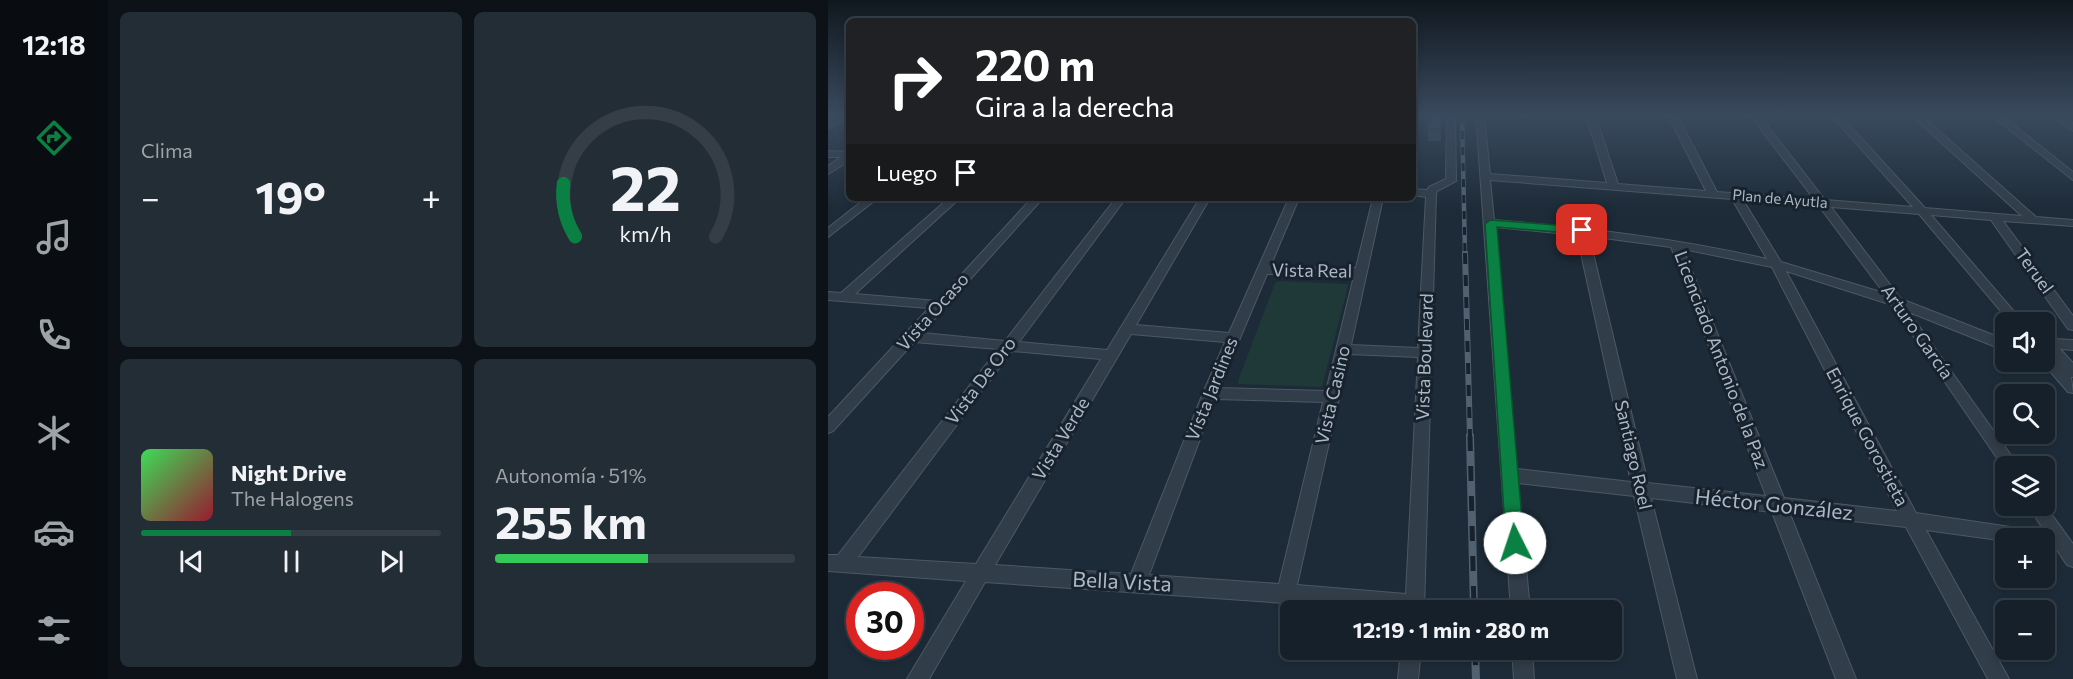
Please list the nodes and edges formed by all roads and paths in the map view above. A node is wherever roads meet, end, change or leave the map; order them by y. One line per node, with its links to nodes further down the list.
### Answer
1 (1451, 147): 17 (street)
2 (1483, 147): 13 (street)
3 (1600, 147): 15 (street)
4 (1688, 147): 18 (street)
5 (1777, 147): 27 (street, Arturo García)
6 (1864, 147): 28 (street)
7 (1951, 147): 30 (street)
8 (2034, 147): 14 (street)
9 (828, 154): 10 (street)
10 (846, 156)
11 (846, 158): 12 (street)
12 (828, 171)
13 (1486, 177): 15 (street, Plan de Ayutla); 31 (street)
14 (2073, 177)
15 (1613, 186): 18 (street, Plan de Ayutla)
16 (1416, 192): 17 (street)
17 (1431, 194): 54 (street, Vista Boulevard)
18 (1713, 194): 19 (street, Plan de Ayutla)
19 (1735, 195): 27 (street, Plan de Ayutla); 36 (street, Enrique Gorostieta)
20 (869, 201): 34 (street)
21 (952, 201): 40 (street)
22 (1035, 201): 42 (street, Vista Ocaso)
23 (1119, 201): 50 (street, Vista De Oro)
24 (1203, 201): 46 (street, Vista Verde)
25 (1293, 201): 37 (street, Vista Jardines)
26 (1377, 201): 38 (street, Vista Casino)
27 (1819, 202): 28 (street, Plan de Ayutla); 41 (street, Arturo García)
28 (1924, 211): 29 (street, Plan de Ayutla); 43 (street); 44 (street)
29 (1994, 216): 30 (street, Plan de Ayutla); 45 (street, Teruel)
30 (2032, 219): 32 (street, Plan de Ayutla)
31 (1491, 224): 33 (street); 64 (street)
32 (2071, 225)
33 (1582, 230): 35 (street); 65 (street, Santiago Roel)
34 (828, 234)
35 (1676, 243): 36 (street); 66 (street, Licenciado Antonio de la Paz)
36 (1776, 264): 41 (street); 68 (street, Enrique Gorostieta)
37 (1262, 270): 38 (street, Vista Real); 48 (street, Vista Jardines)
38 (1362, 272): 52 (street, Vista Casino)
39 (828, 296): 40 (street)
40 (844, 297): 42 (street)
41 (1895, 300): 49 (street); 63 (street, Arturo García)
42 (940, 305): 47 (street, Vista Ocaso)
43 (2009, 312)
44 (2019, 312)
45 (2073, 326)
46 (1128, 329): 48 (street); 55 (street, Vista Verde)
47 (910, 337): 50 (street); 62 (street, Vista Ocaso)
48 (1234, 338): 60 (street, Vista Jardines)
49 (1995, 341)
50 (1008, 345): 55 (street); 72 (street, Vista De Oro)
51 (2073, 345): 53 (street)
52 (1344, 349): 54 (street); 61 (street, Vista Casino)
53 (2055, 351)
54 (1425, 353): 77 (street, Vista Boulevard)
55 (1112, 355): 73 (street, Vista Verde)
56 (2055, 359): 58 (street)
57 (2055, 364): 59 (street)
58 (2073, 372)
59 (2073, 388)
60 (1210, 393): 61 (street); 74 (street, Vista Jardines)
61 (1332, 397): 75 (street, Vista Casino)
62 (828, 427)
63 (2002, 456)
64 (1510, 475): 65 (street, Héctor González); 78 (street)
65 (1641, 490): 66 (street, Héctor González); 84 (street, Santiago Roel)
66 (1777, 505): 68 (street, Héctor González); 85 (street, Licenciado Antonio de la Paz)
67 (2043, 516): 70 (street)
68 (1911, 520): 69 (street, Héctor González); 86 (street, Enrique Gorostieta)
69 (1995, 532)
70 (2059, 541): 71 (street)
71 (2073, 559)
72 (835, 563): 73 (street, Bella Vista)
73 (980, 574): 74 (street, Bella Vista); 81 (street, Vista Verde)
74 (1137, 583): 75 (street, Bella Vista)
75 (1286, 593): 76 (street, Bella Vista)
76 (1350, 600)
77 (1415, 600)
78 (1519, 600)
79 (1410, 660): 82 (street)
80 (1523, 660): 83 (street)
81 (917, 679)
82 (1408, 679)
83 (1524, 679)
84 (1687, 679)
85 (1846, 679)
86 (1999, 679)

